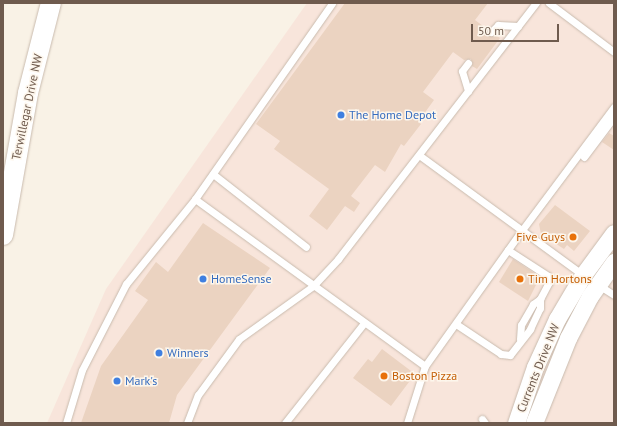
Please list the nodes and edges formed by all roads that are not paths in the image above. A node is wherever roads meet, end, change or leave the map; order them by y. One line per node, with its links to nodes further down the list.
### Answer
1 (51, 3): 18 (main road, Terwillegar Drive NW)
2 (332, 3): 14 (lane)
3 (536, 3): 5 (lane)
4 (549, 3): 7 (lane)
5 (518, 26): 6 (lane); 9 (lane)
6 (491, 32)
7 (614, 52)
8 (468, 63): 9 (lane)
9 (468, 91): 12 (lane)
10 (614, 107): 16 (lane)
11 (614, 117): 13 (lane)
12 (418, 155): 16 (lane); 24 (lane)
13 (584, 157)
14 (213, 174): 15 (lane); 19 (lane)
15 (196, 199): 24 (lane); 29 (lane)
16 (522, 230): 20 (lane); 22 (lane)
17 (614, 233): 22 (street, Currents Drive NW)
18 (3, 235)
19 (306, 247)
20 (508, 250): 27 (lane); 27 (lane)
21 (614, 262): 23 (street, Currents Drive NW)
22 (583, 275): 23 (lane); 33 (street, Currents Drive NW)
23 (598, 284): 25 (lane); 34 (street, Currents Drive NW)
24 (313, 286): 26 (lane); 30 (lane)
25 (614, 295)
26 (364, 323): 28 (lane); 31 (lane)
27 (456, 324): 28 (lane)
28 (425, 366): 32 (lane)
29 (66, 423)
30 (187, 423)
31 (285, 423)
32 (407, 423)
33 (516, 423)
34 (534, 423)

